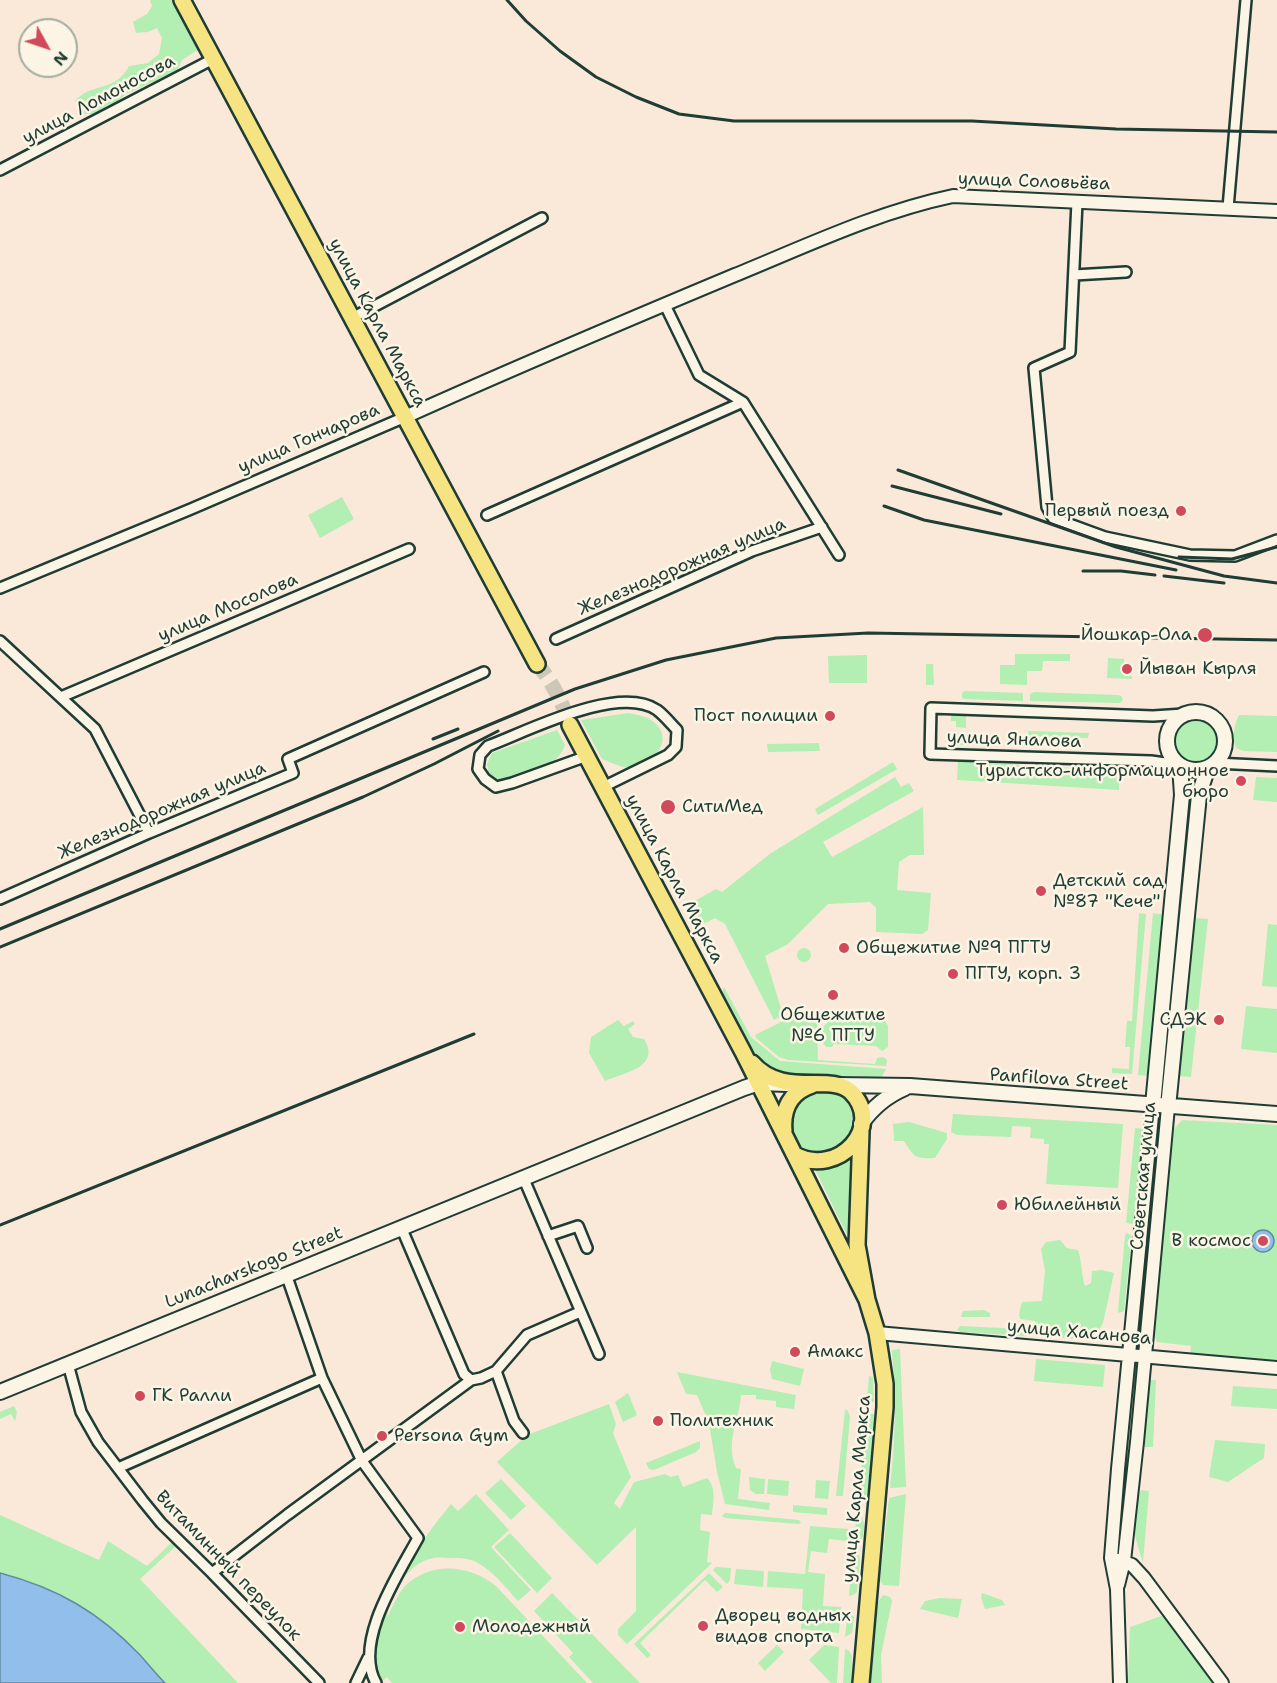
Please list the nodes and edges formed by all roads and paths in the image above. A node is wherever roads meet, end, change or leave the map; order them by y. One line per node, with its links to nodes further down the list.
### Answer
1 (182, 0): 3 (main road, улица Карла Маркса)
2 (1246, 0): 6 (street)
3 (213, 59): 4 (street, улица Ломоносова); 12 (main road, улица Карла Маркса)
4 (0, 170)
5 (1077, 202): 6 (street, улица Соловьёва); 10 (street); 11 (street, улица Соловьёва)
6 (1227, 208): 7 (street, улица Соловьёва)
7 (1277, 211)
8 (542, 218): 12 (street)
9 (1126, 272): 10 (street)
10 (1074, 275): 17 (street)
11 (665, 305): 13 (street); 14 (street, улица Гончарова)
12 (352, 318): 14 (main road, улица Карла Маркса)
13 (743, 402): 15 (street); 16 (street)
14 (405, 417): 20 (street, улица Гончарова); 23 (main road, улица Карла Маркса)
15 (487, 515)
16 (822, 527): 19 (street); 21 (street, Железнодорожная улица)
17 (1277, 540)
18 (409, 549): 25 (street, улица Мосолова)
19 (839, 555)
20 (0, 588)
21 (556, 639)
22 (0, 642): 25 (street)
23 (537, 664)
24 (484, 672): 33 (street, Железнодорожная улица)
25 (61, 697): 33 (street)
26 (1184, 714): 29 (main road); 29 (street, улица Яналова); 30 (main road)
27 (570, 725): 28 (main road, улица Карла Маркса)
28 (587, 756): 32 (main road, улица Карла Маркса); 32 (street)
29 (1180, 765): 30 (main road); 41 (main road, Советская улица)
30 (1212, 765): 31 (street); 42 (main road, Советская улица)
31 (1277, 766)
32 (603, 787): 35 (main road, улица Карла Маркса)
33 (149, 833): 34 (street, Железнодорожная улица)
34 (0, 899)
35 (743, 1052): 36 (main road, улица Карла Маркса); 37 (main road, улица Карла Маркса)
36 (759, 1083): 37 (main road); 45 (main road, улица Карла Маркса); 47 (main road)
37 (789, 1084): 38 (main road)
38 (815, 1084): 39 (main road); 45 (main road)
39 (837, 1085): 40 (main road, Panfilova Street); 44 (main road)
40 (910, 1086): 41 (main road, Panfilova Street); 44 (main road)
41 (1153, 1105): 42 (main road, Panfilova Street); 56 (street, Советская улица)
42 (1168, 1107): 43 (main road, Panfilova Street); 57 (street, Советская улица)
43 (1277, 1114)
44 (861, 1128): 46 (main road); 52 (main road, улица Карла Маркса)
45 (784, 1132): 46 (main road)
46 (795, 1155): 52 (main road, улица Карла Маркса)
47 (523, 1177): 48 (main road, Lunacharskogo Street); 49 (street)
48 (401, 1227): 51 (main road, Lunacharskogo Street); 62 (street)
49 (548, 1236): 50 (street); 53 (street)
50 (587, 1248)
51 (285, 1274): 58 (main road, Lunacharskogo Street); 61 (street)
52 (867, 1300): 54 (main road, улица Карла Маркса)
53 (580, 1312): 55 (street); 60 (street)
54 (877, 1332): 56 (street, улица Хасанова); 73 (main road, улица Карла Маркса)
55 (599, 1354)
56 (1129, 1355): 57 (street, улица Хасанова); 67 (street, Советская улица)
57 (1145, 1356): 59 (street, улица Хасанова); 67 (street, Советская улица)
58 (68, 1364): 63 (main road, Lunacharskogo Street); 66 (street, Витаминный переулок)
59 (1277, 1368)
60 (496, 1371): 62 (street); 64 (street)
61 (322, 1377): 65 (street); 66 (street)
62 (471, 1380): 65 (street)
63 (0, 1392)
64 (523, 1433)
65 (362, 1461): 68 (street); 69 (street)
66 (118, 1468): 68 (street, Витаминный переулок)
67 (1118, 1560): 74 (street, Советская улица); 75 (street)
68 (212, 1573): 70 (street, Витаминный переулок)
69 (369, 1657): 71 (street); 72 (street)
70 (319, 1683)
71 (356, 1683)
72 (376, 1683)
73 (861, 1683)
74 (1120, 1683)
75 (1222, 1683)

